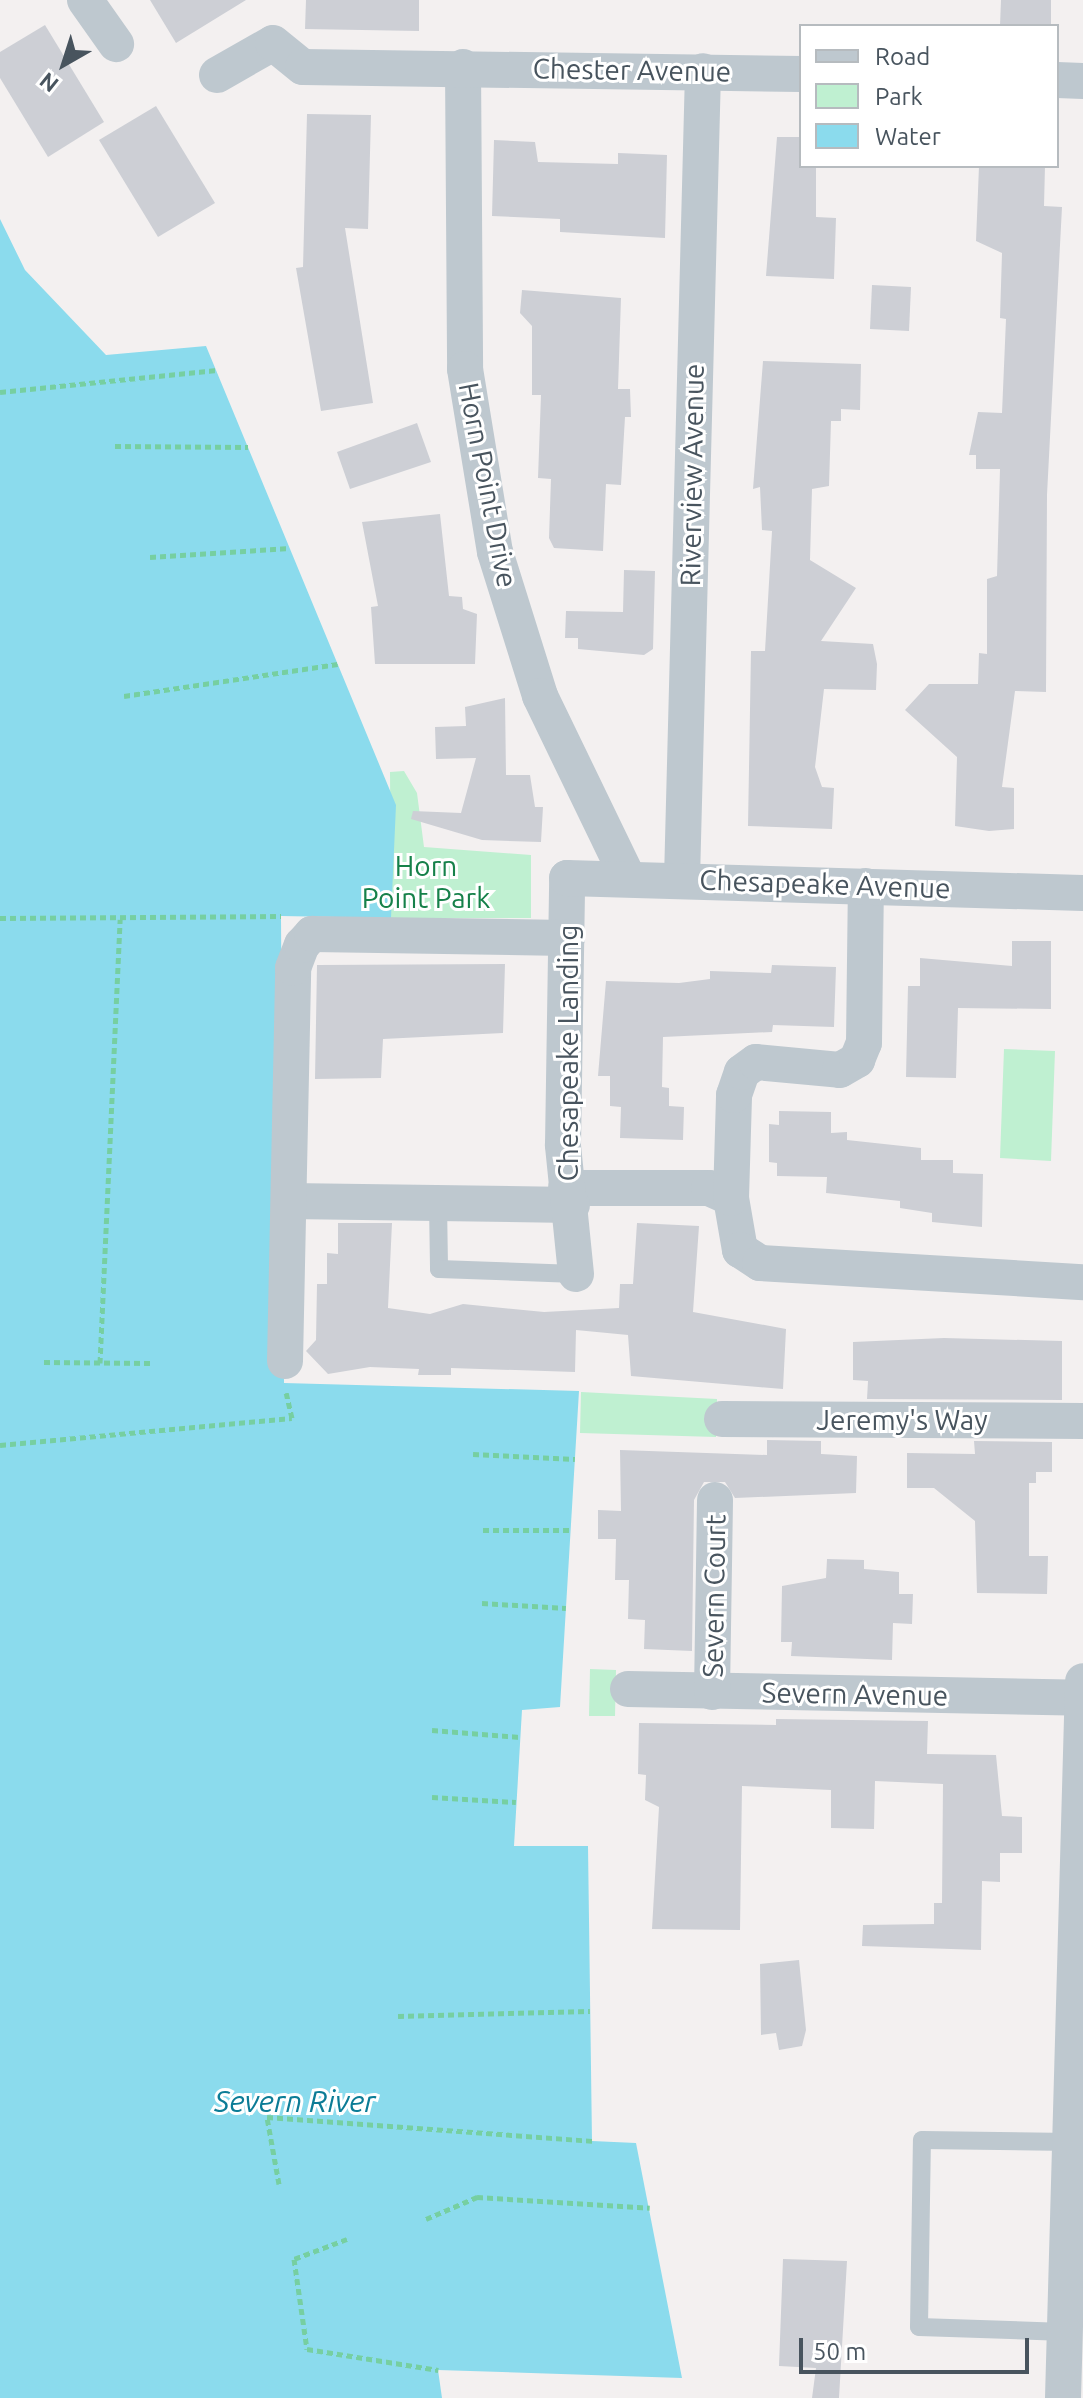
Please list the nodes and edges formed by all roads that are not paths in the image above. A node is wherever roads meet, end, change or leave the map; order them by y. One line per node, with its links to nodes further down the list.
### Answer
1 (85, 0): 2 (street)
2 (116, 44)
3 (463, 67): 4 (street, Chester Avenue); 6 (street, Chester Avenue); 10 (street, Horn Point Drive)
4 (703, 71): 5 (street, Chester Avenue); 11 (street, Riverview Avenue)
5 (799, 74)
6 (217, 75)
7 (1059, 80): 8 (street)
8 (1083, 81)
9 (567, 878): 10 (street, Chesapeake Avenue); 14 (street, Chesapeake Landing)
10 (628, 878): 11 (street, Chesapeake Avenue)
11 (682, 879): 12 (street, Chesapeake Avenue)
12 (866, 886): 13 (street, Chesapeake Avenue); 16 (street)
13 (1083, 893)
14 (567, 938): 15 (street, Chesapeake Landing); 17 (street)
15 (569, 1196): 16 (street); 18 (street); 19 (street, Chesapeake Landing)
16 (731, 1198): 20 (street)
17 (289, 1201): 18 (street); 21 (street)
18 (438, 1203): 19 (lane)
19 (576, 1274)
20 (1083, 1282)
21 (285, 1372)
22 (722, 1419): 23 (street, Jeremy's Way)
23 (1083, 1421)
24 (715, 1500): 27 (street, Severn Court)
25 (1083, 1681): 28 (street)
26 (628, 1689): 27 (street, Severn Avenue)
27 (712, 1692): 28 (street, Severn Avenue)
28 (1083, 1698): 29 (street)
29 (1080, 1930): 30 (street)
30 (1072, 2142): 31 (street); 32 (lane)
31 (1077, 2179): 32 (street)
32 (1065, 2332): 33 (street)
33 (1063, 2398)

